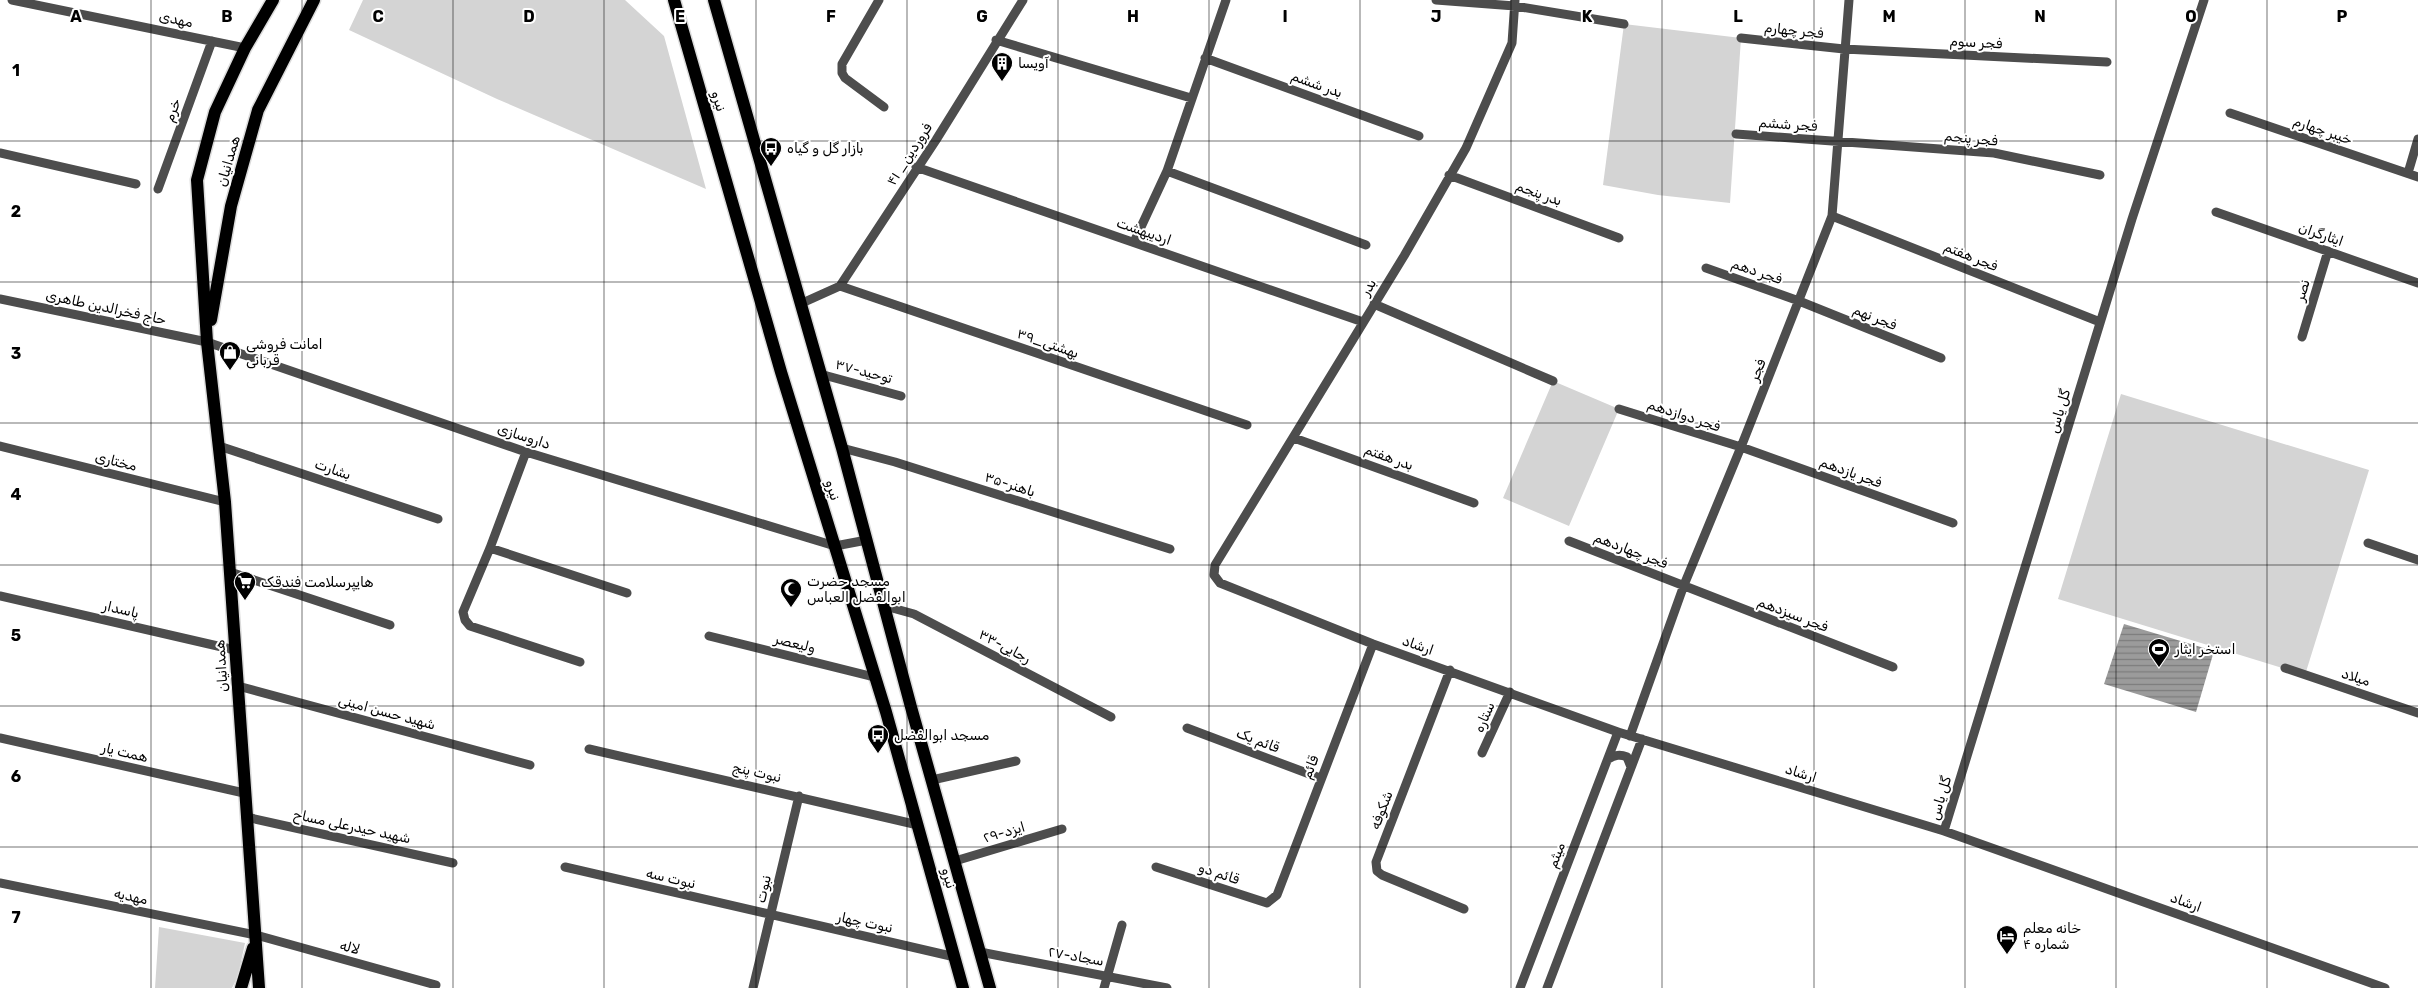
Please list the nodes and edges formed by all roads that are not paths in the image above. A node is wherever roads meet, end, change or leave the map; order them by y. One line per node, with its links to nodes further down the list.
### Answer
1 (12, 0): 16 (street, مهدی)
2 (273, 0): 17 (main road, همدانیان)
3 (314, 0): 53 (main road, همدانیان)
4 (674, 0): 73 (main road, نیرو)
5 (877, 0): 22 (street)
6 (1023, 0): 15 (street, ۴۱ _فروردین)
7 (1226, 0): 19 (street)
8 (1436, 0): 12 (street)
9 (1849, 0): 18 (street, فجر)
10 (2204, 0): 51 (street, گل یاس)
11 (716, 1): 48 (main road, نیرو)
12 (1515, 3): 13 (street); 32 (street, بدر)
13 (1624, 24)
14 (1741, 38): 18 (street, فجر چهارم)
15 (996, 40): 21 (street); 29 (street, ۴۱ _فروردین)
16 (212, 41): 17 (street, مهدی); 36 (street, خرم)
17 (246, 48): 53 (main road, همدانیان)
18 (1844, 49): 20 (street, فجر سوم); 27 (street, فجر)
19 (1205, 58): 21 (street); 25 (street, بدر ششم)
20 (2107, 62)
21 (1191, 98): 30 (street)
22 (884, 107)
23 (2230, 113): 31 (street, خیبر چهارم)
24 (1736, 134): 27 (street, فجر ششم)
25 (1419, 136)
26 (2418, 139): 31 (street)
27 (1837, 141): 33 (street, فجر پنجم); 38 (street, فجر)
28 (0, 153): 35 (street)
29 (916, 167): 40 (street, اردیبهشت); 45 (street, ۴۱ _فروردین)
30 (1167, 171): 40 (street); 41 (street)
31 (2408, 173): 34 (street, خیبر چهارم)
32 (1449, 175): 39 (street, بدر پنجم); 49 (street, بدر)
33 (2100, 175)
34 (2418, 177)
35 (136, 184)
36 (158, 189)
37 (2216, 212): 42 (street, ایثارگران)
38 (1832, 216): 47 (street, فجر); 51 (street, فجر هفتم)
39 (1619, 238)
40 (1134, 242): 50 (street, اردیبهشت)
41 (1366, 245)
42 (2328, 251): 44 (street, ایثارگران); 52 (street, نصر)
43 (1706, 268): 47 (street, فجر دهم)
44 (2418, 283)
45 (840, 286): 48 (street); 59 (street, ۳۹_بهشتی)
46 (0, 299): 53 (street, حاج فخرالدین طاهری)
47 (1799, 301): 54 (street, فجر نهم); 63 (street, فجر)
48 (800, 304): 55 (main road, نیرو)
49 (1374, 304): 50 (street, بدر); 56 (street)
50 (1363, 322): 60 (street, بدر)
51 (2100, 322): 114 (street, گل یاس)
52 (2302, 337)
53 (207, 342): 62 (main road, همدانیان); 65 (street, داروسازی)
54 (1940, 358)
55 (820, 374): 57 (street, ۳۷-توحید); 64 (main road, نیرو)
56 (1553, 381)
57 (901, 396)
58 (1619, 409): 63 (street, فجر دوازدهم)
59 (1247, 426)
60 (1294, 438): 67 (street, بدر هفتم); 78 (street, بدر)
61 (0, 446): 66 (street, مختاری)
62 (219, 446): 66 (main road, همدانیان); 68 (street, بشارت)
63 (1741, 447): 69 (street, فجر یازدهم); 79 (street, فجر)
64 (842, 448): 70 (main road, نیرو); 75 (street, ۳۵-باهنر)
65 (526, 452): 73 (street, داروسازی); 74 (street)
66 (225, 502): 77 (main road, همدانیان)
67 (1474, 503)
68 (438, 519)
69 (1953, 523)
70 (867, 540): 73 (street); 82 (main road, نیرو)
71 (1569, 541): 79 (street, فجر چهاردهم)
72 (2368, 543): 76 (street)
73 (835, 546): 91 (main road, نیرو)
74 (490, 548): 80 (street); 87 (street)
75 (1170, 549)
76 (2418, 560)
77 (230, 572): 83 (street); 86 (main road, همدانیان)
78 (1214, 576): 85 (street, ارشاد)
79 (1684, 586): 88 (street, فجر سیزدهم); 98 (street, فجر)
80 (627, 594)
81 (0, 596): 86 (street, پاسدار)
82 (885, 606): 95 (street, ۳۳-رجایی); 108 (main road, نیرو)
83 (390, 625)
84 (709, 636): 91 (street, ولیعصر)
85 (1373, 644): 90 (street, ارشاد); 107 (street, قائم)
86 (235, 650): 92 (main road, همدانیان)
87 (580, 662)
88 (1893, 667)
89 (2284, 668): 94 (street, میلاد)
90 (1450, 670): 93 (street, ارشاد); 121 (street, شکوفه)
91 (874, 677): 112 (main road, نیرو)
92 (238, 686): 105 (street, شهید حسن امینی); 109 (main road, همدانیان)
93 (1510, 692): 97 (street, ارشاد); 102 (street, ستاره)
94 (2418, 711)
95 (1111, 717)
96 (1187, 728): 107 (street, قائم یک)
97 (1618, 732): 98 (street, ارشاد); 103 (street, میثم)
98 (1630, 736): 100 (street, ارشاد)
99 (0, 738): 109 (street, همت یار)
100 (1642, 739): 106 (street); 114 (street, ارشاد)
101 (589, 749): 110 (street, نبوت پنج)
102 (1482, 753)
103 (1608, 759): 106 (street); 136 (street, میثم)
104 (1016, 760): 108 (street)
105 (530, 765)
106 (1631, 767): 137 (street)
107 (1320, 778): 120 (street, قائم)
108 (932, 780): 115 (main road, نیرو)
109 (244, 793): 111 (main road, همدانیان)
110 (799, 796): 112 (street, نبوت پنج); 122 (street, نبوت)
111 (246, 817): 116 (street, شهید حیدرعلی مساح); 124 (main road, همدانیان)
112 (918, 825): 126 (main road, نیرو)
113 (1062, 829): 115 (street, ۲۹-ایزد)
114 (1944, 831): 138 (street, ارشاد)
115 (955, 861): 125 (main road, نیرو)
116 (453, 862)
117 (565, 867): 122 (street, نبوت سه)
118 (1156, 867): 120 (street, قائم دو)
119 (0, 883): 124 (street, مهدیه)
120 (1273, 899)
121 (1464, 909)
122 (770, 916): 126 (street, نبوت چهار); 131 (street, نبوت)
123 (1122, 925): 127 (street)
124 (256, 936): 128 (street, لاله); 129 (main road); 130 (main road, همدانیان)
125 (980, 952): 127 (street, ۲۷-سجاد); 133 (main road, نیرو)
126 (954, 957): 132 (main road, نیرو)
127 (1107, 976): 134 (street); 135 (street, ۲۷-سجاد)
128 (436, 985)
129 (241, 988)
130 (259, 988)
131 (753, 988)
132 (963, 988)
133 (990, 988)
134 (1104, 988)
135 (1167, 988)
136 (1520, 988)
137 (1547, 988)
138 (2385, 988)

